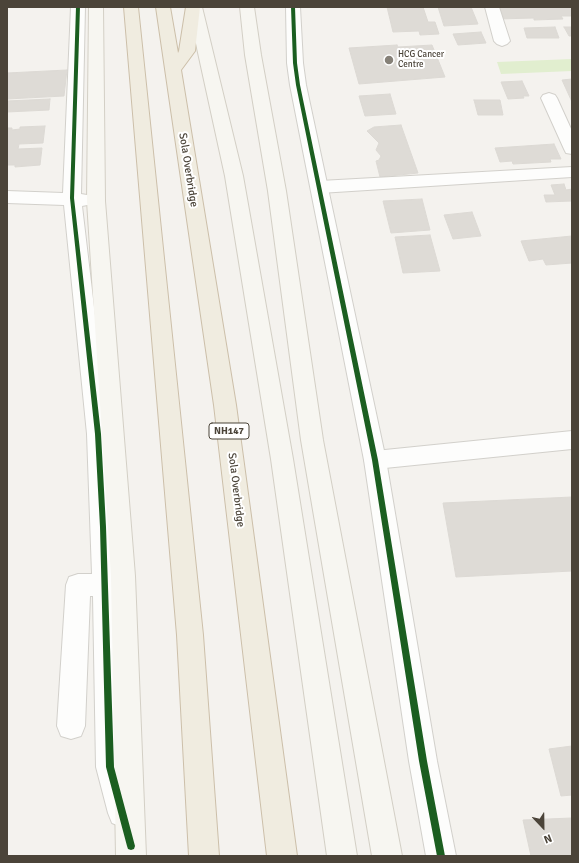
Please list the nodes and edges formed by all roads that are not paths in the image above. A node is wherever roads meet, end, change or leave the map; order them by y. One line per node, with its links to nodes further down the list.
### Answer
1 (78, 7): 16 (street)
2 (96, 7): 17 (main road)
3 (131, 7): 23 (highway)
4 (163, 7): 10 (highway, Sola Overbridge / NH147)
5 (194, 7): 10 (highway); 25 (main road)
6 (247, 7): 26 (main road)
7 (292, 7): 14 (street)
8 (492, 7): 9 (street)
9 (502, 41)
10 (173, 69): 24 (highway, Sola Overbridge / NH147)
11 (549, 98): 12 (street)
12 (572, 149)
13 (572, 172): 14 (street)
14 (320, 186): 19 (street)
15 (7, 197): 16 (street)
16 (72, 198): 17 (street); 20 (street)
17 (96, 201): 20 (main road)
18 (572, 440): 19 (street)
19 (375, 460): 27 (street)
20 (114, 580): 21 (street); 22 (main road)
21 (71, 726)
22 (131, 851)
23 (204, 856)
24 (282, 856)
25 (342, 856)
26 (387, 856)
27 (441, 856)

